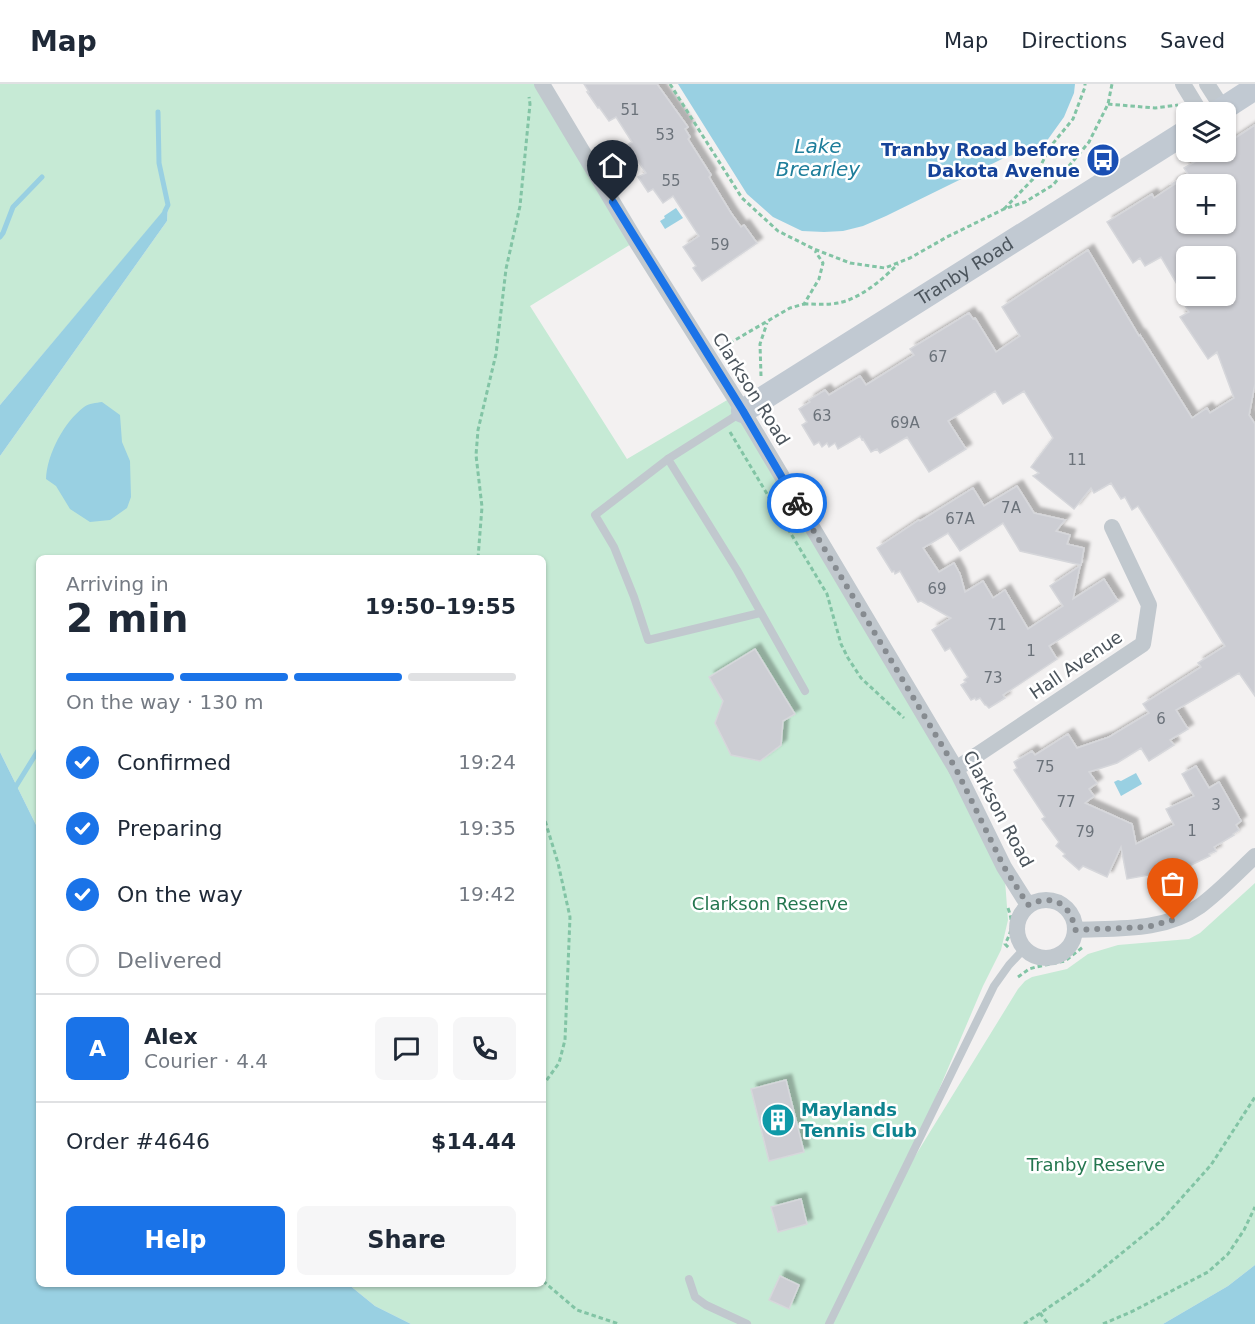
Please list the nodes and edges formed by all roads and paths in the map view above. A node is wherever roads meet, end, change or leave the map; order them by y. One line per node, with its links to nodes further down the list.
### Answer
1 (542, 84): 20 (street, Clarkson Road)
2 (670, 84): 16 (path)
3 (1085, 84): 15 (path)
4 (1112, 84): 12 (path)
5 (1183, 84): 9 (street)
6 (1208, 84): 10 (street)
7 (1255, 88): 11 (street)
8 (528, 94): 25 (path)
9 (1202, 102)
10 (1209, 102)
11 (1224, 102)
12 (1108, 104): 13 (path); 15 (path)
13 (1176, 108)
14 (1176, 138): 21 (street, Tranby Road)
15 (1004, 209): 17 (path)
16 (814, 249): 17 (path); 18 (path)
17 (899, 262): 18 (path)
18 (804, 304): 19 (path)
19 (767, 322): 20 (path); 21 (path)
20 (708, 356): 22 (street, Clarkson Road)
21 (771, 394): 22 (street, Tranby Road)
22 (734, 417): 23 (lane); 28 (path); 29 (street, Clarkson Road)
23 (668, 459): 26 (lane); 26 (lane)
24 (1112, 527): 29 (street, Hall Avenue)
25 (478, 555)
26 (760, 613): 27 (lane)
27 (805, 691)
28 (904, 718)
29 (956, 769): 33 (street, Clarkson Road)
30 (546, 824): 37 (path)
31 (1255, 856): 34 (street)
32 (1005, 899): 35 (path)
33 (1028, 905): 34 (street); 35 (street)
34 (1075, 930): 35 (street)
35 (1020, 952): 36 (path); 45 (lane)
36 (1029, 969)
37 (546, 1081)
38 (1255, 1097): 42 (path)
39 (1255, 1207): 48 (path)
40 (690, 1279): 44 (lane)
41 (546, 1284): 43 (path)
42 (1040, 1313): 46 (path); 47 (path)
43 (619, 1324)
44 (747, 1324)
45 (829, 1324)
46 (1024, 1324)
47 (1048, 1324)
48 (1103, 1324)

